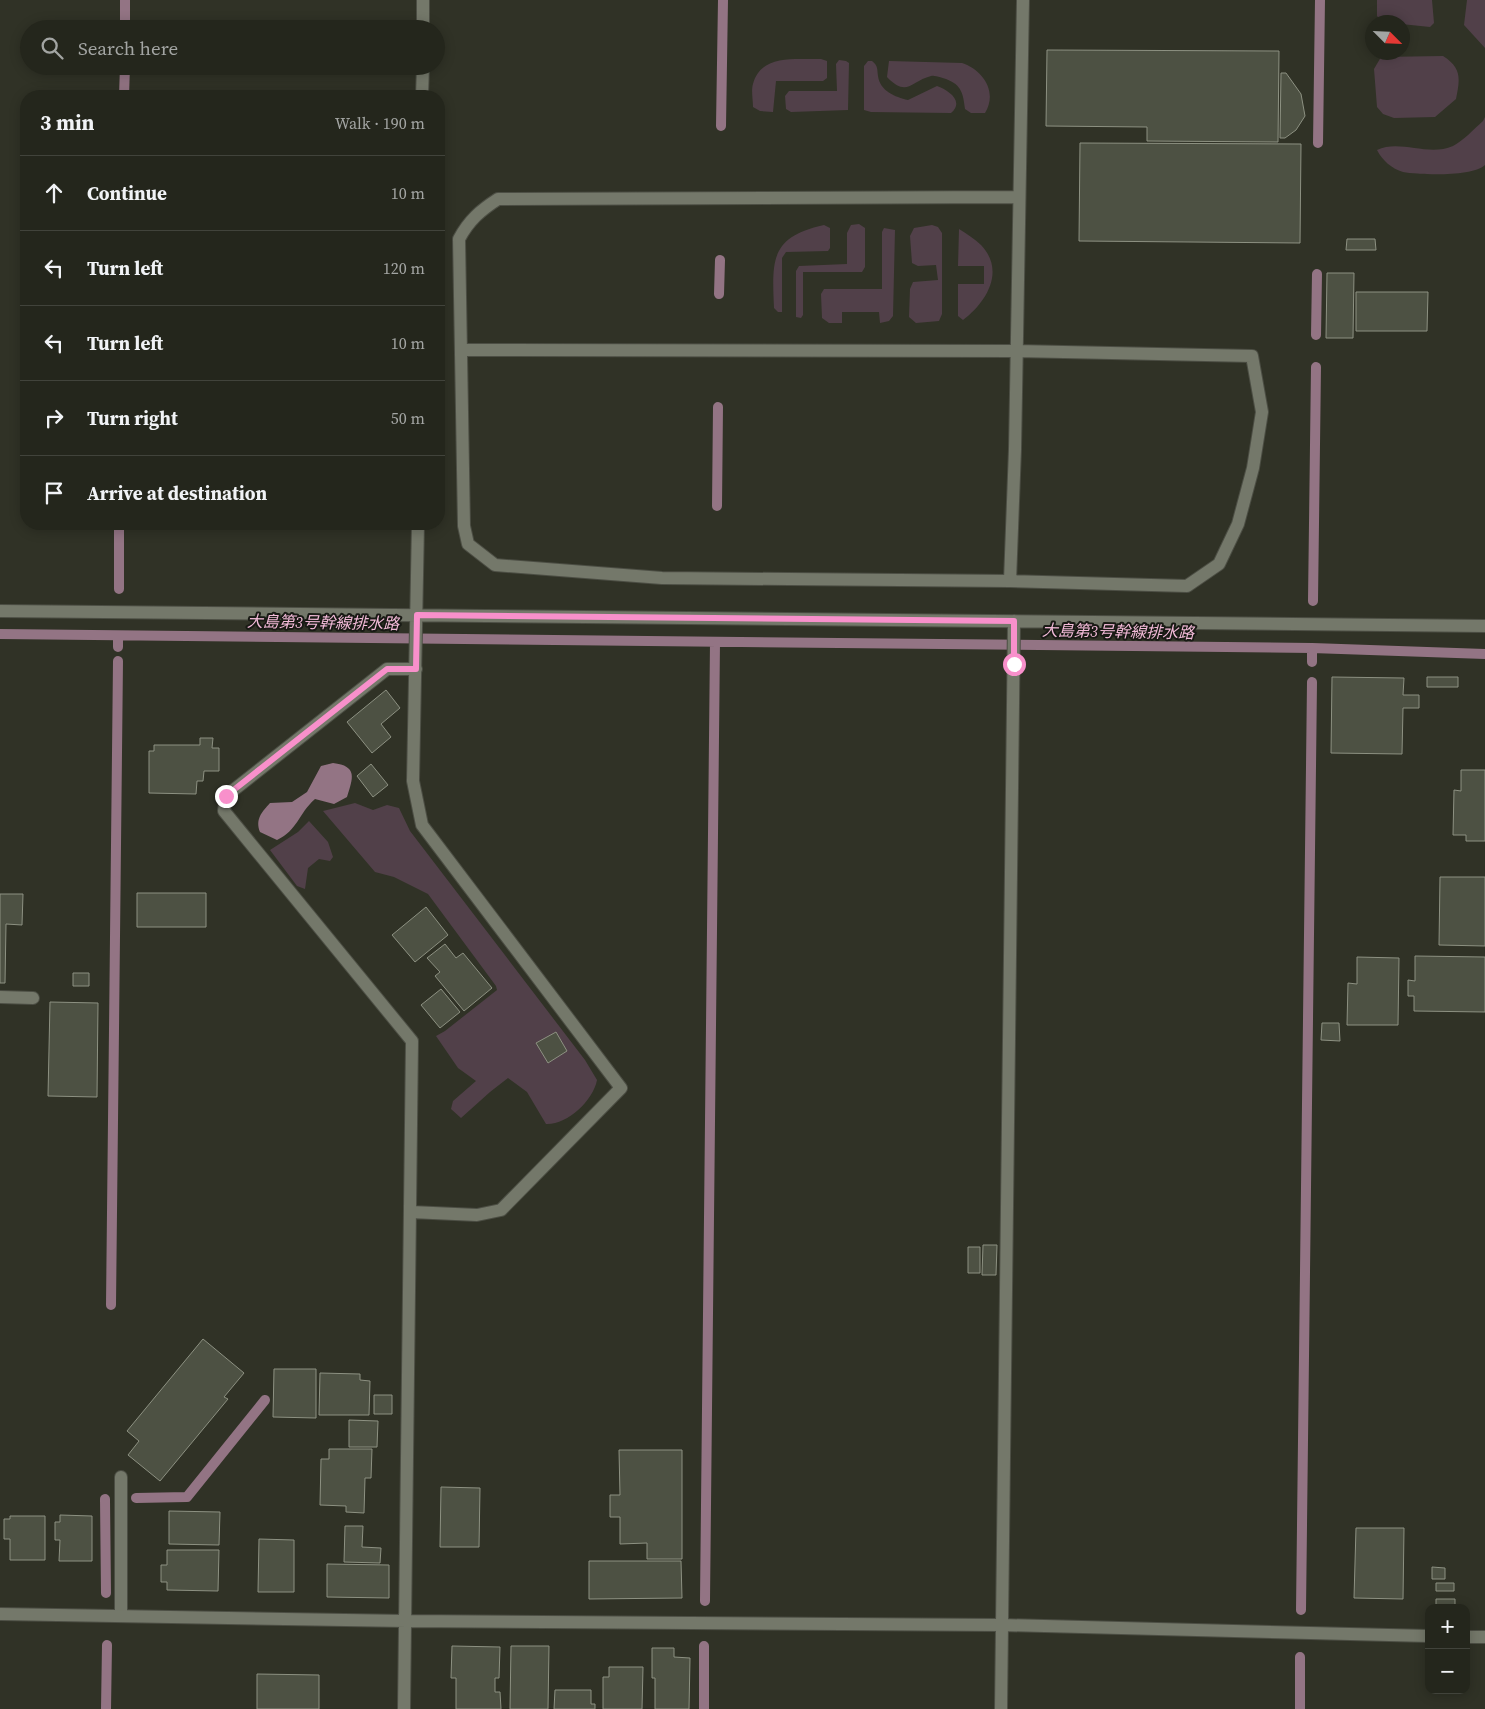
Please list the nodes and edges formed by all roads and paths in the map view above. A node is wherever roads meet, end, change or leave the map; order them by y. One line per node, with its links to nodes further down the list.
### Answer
1 (423, 0): 3 (street)
2 (1023, 0): 6 (street)
3 (423, 20)
4 (423, 75): 5 (street)
5 (422, 90)
6 (1018, 196): 7 (street); 8 (street)
7 (461, 350): 8 (street); 10 (street)
8 (1016, 352): 10 (street); 10 (street)
9 (418, 530): 12 (street)
10 (1010, 581)
11 (0, 611): 12 (street)
12 (417, 620): 13 (street); 15 (street)
13 (1014, 626): 14 (street); 23 (street)
14 (1485, 626)
15 (416, 662): 18 (street); 18 (street)
16 (0, 997): 17 (street)
17 (34, 998)
18 (411, 1212): 22 (street)
19 (121, 1476): 21 (street)
20 (0, 1614): 21 (street)
21 (121, 1616): 22 (street)
22 (406, 1621): 23 (street); 27 (street)
23 (1002, 1625): 24 (street); 28 (street)
24 (1425, 1636)
25 (1470, 1637): 26 (street)
26 (1485, 1637)
27 (404, 1709)
28 (1001, 1709)

